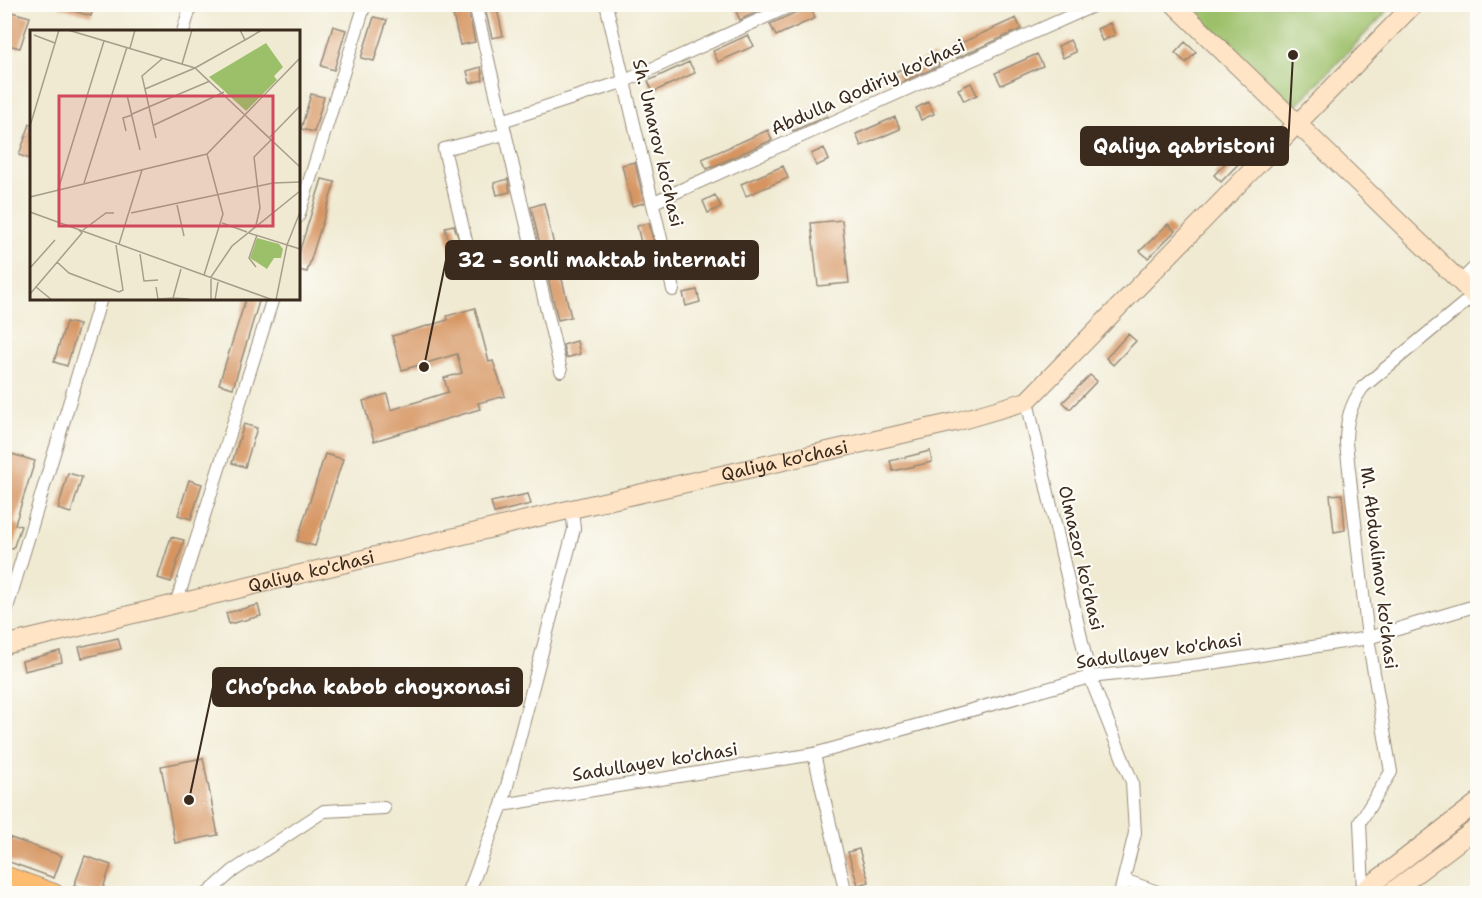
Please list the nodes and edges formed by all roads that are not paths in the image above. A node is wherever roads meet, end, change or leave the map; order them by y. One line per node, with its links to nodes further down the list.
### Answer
1 (191, 4): 9 (street)
2 (365, 4): 14 (street)
3 (475, 4): 12 (street)
4 (606, 4): 10 (street, Sh. Umarov ko'chasi)
5 (794, 4): 10 (street)
6 (1097, 4): 13 (street, Abdulla Qodiriy ko'chasi)
7 (1174, 4): 11 (main road)
8 (1414, 4): 11 (main road, Qaliya ko'chasi)
9 (184, 30)
10 (625, 81): 12 (street); 13 (street, Sh. Umarov ko'chasi)
11 (1298, 122): 17 (main road); 23 (main road, Qaliya ko'chasi)
12 (504, 128): 15 (street); 22 (street)
13 (654, 202): 18 (street, Sh. Umarov ko'chasi)
14 (300, 211)
15 (466, 241)
16 (1478, 264): 17 (street)
17 (1460, 282): 19 (main road)
18 (674, 290)
19 (1476, 297): 28 (street, M. Abdualimov ko'chasi)
20 (100, 300): 27 (street)
21 (272, 300): 25 (street)
22 (561, 372)
23 (1027, 401): 24 (main road, Qaliya ko'chasi); 30 (street, Olmazor ko'chasi)
24 (572, 510): 25 (main road, Qaliya ko'chasi); 33 (street)
25 (176, 604): 29 (main road, Qaliya ko'chasi)
26 (1478, 605): 28 (street, Sadullayev ko'chasi)
27 (4, 618)
28 (1368, 638): 30 (street, Sadullayev ko'chasi); 41 (street, M. Abdualimov ko'chasi)
29 (4, 645)
30 (1090, 677): 31 (street, Sadullayev ko'chasi); 39 (street, Olmazor ko'chasi)
31 (814, 754): 33 (street, Sadullayev ko'chasi); 46 (street)
32 (1478, 802): 35 (main road)
33 (502, 805): 45 (street)
34 (384, 808): 44 (street)
35 (1447, 826): 37 (main road); 41 (main road)
36 (1478, 827): 37 (main road)
37 (1458, 842): 49 (main road)
38 (4, 876): 43 (main road)
39 (1124, 880): 47 (street, Olmazor ko'chasi); 48 (street)
40 (4, 888): 42 (main road)
41 (1361, 892)
42 (19, 894)
43 (54, 894)
44 (207, 894)
45 (468, 894)
46 (846, 894)
47 (1120, 894)
48 (1163, 894)
49 (1389, 894)

